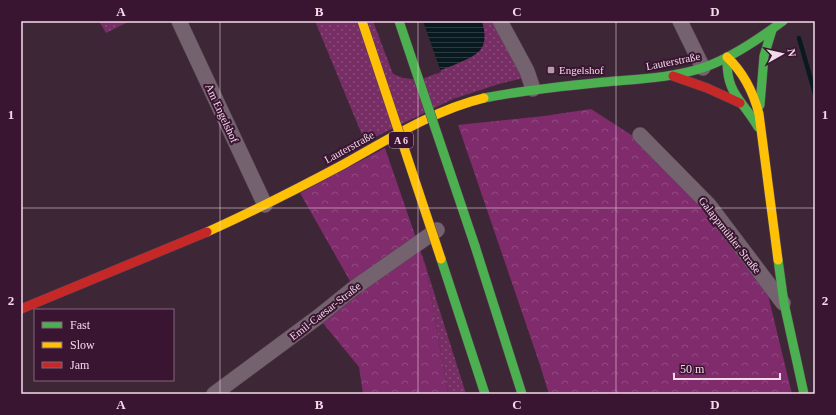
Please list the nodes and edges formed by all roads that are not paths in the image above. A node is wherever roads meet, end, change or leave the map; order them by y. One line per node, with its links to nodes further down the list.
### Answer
1 (179, 21): 16 (street, Am Engelshof)
2 (362, 21): 21 (main road, A 6, bridge)
3 (399, 21): 22 (main road, bridge)
4 (500, 21): 11 (street)
5 (680, 21): 9 (street)
6 (783, 21): 7 (main road, Lauterstraße)
7 (772, 30): 8 (main road, Lauterstraße); 13 (main road)
8 (727, 57): 9 (main road, Lauterstraße); 12 (main road, Galappmühler Straße); 13 (main road, Galappmühler Straße)
9 (703, 68): 10 (main road, Lauterstraße)
10 (670, 75): 11 (main road, Lauterstraße); 12 (main road)
11 (533, 89): 16 (main road, Lauterstraße)
12 (740, 103): 15 (main road, Galappmühler Straße)
13 (760, 120): 15 (main road, Galappmühler Straße)
14 (640, 135): 18 (street, Galappmühler Straße)
15 (763, 135): 18 (main road, Galappmühler Straße)
16 (266, 205): 19 (main road, Lauterstraße)
17 (437, 230): 20 (street, Emil-Caesar-Straße)
18 (784, 304): 23 (main road, Galappmühler Straße)
19 (21, 309)
20 (214, 394)
21 (485, 394)
22 (522, 394)
23 (804, 394)

